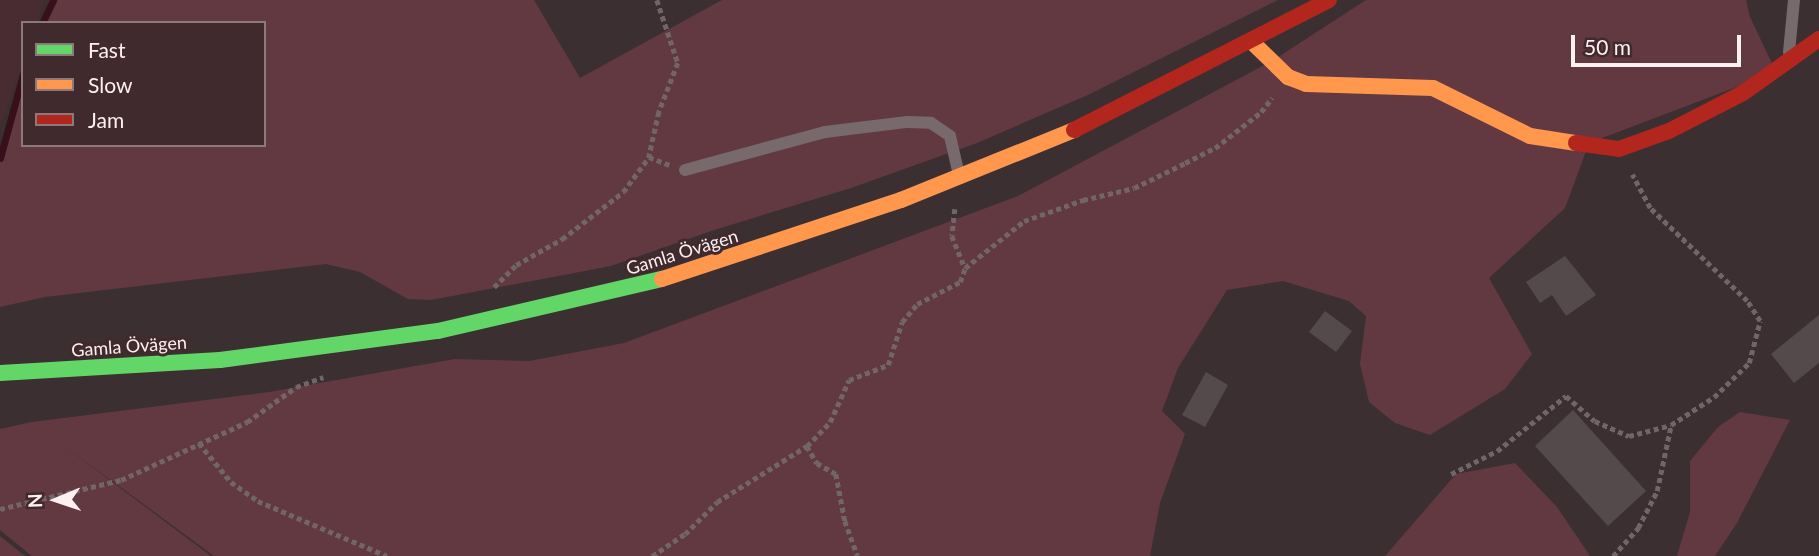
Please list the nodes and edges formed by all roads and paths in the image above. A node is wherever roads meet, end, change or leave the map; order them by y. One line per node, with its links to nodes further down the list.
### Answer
1 (657, 0): 9 (path)
2 (1329, 0): 5 (main road, Gamla Övägen)
3 (1794, 0): 6 (lane)
4 (1819, 39): 6 (main road)
5 (1251, 41): 7 (main road); 11 (main road, Gamla Övägen)
6 (1788, 63): 8 (main road)
7 (1288, 77): 8 (main road); 12 (path)
8 (1619, 149): 16 (path)
9 (649, 157): 10 (path); 13 (path)
10 (685, 170): 11 (lane)
11 (958, 176): 12 (path); 14 (main road, Gamla Övägen)
12 (965, 268): 18 (path)
13 (489, 292)
14 (0, 373)
15 (332, 374): 17 (path)
16 (1671, 425): 19 (path); 24 (path)
17 (199, 443): 20 (path); 21 (path)
18 (807, 446): 22 (path); 23 (path)
19 (1451, 474)
20 (0, 509)
21 (387, 556)
22 (652, 556)
23 (858, 556)
24 (1613, 556)

